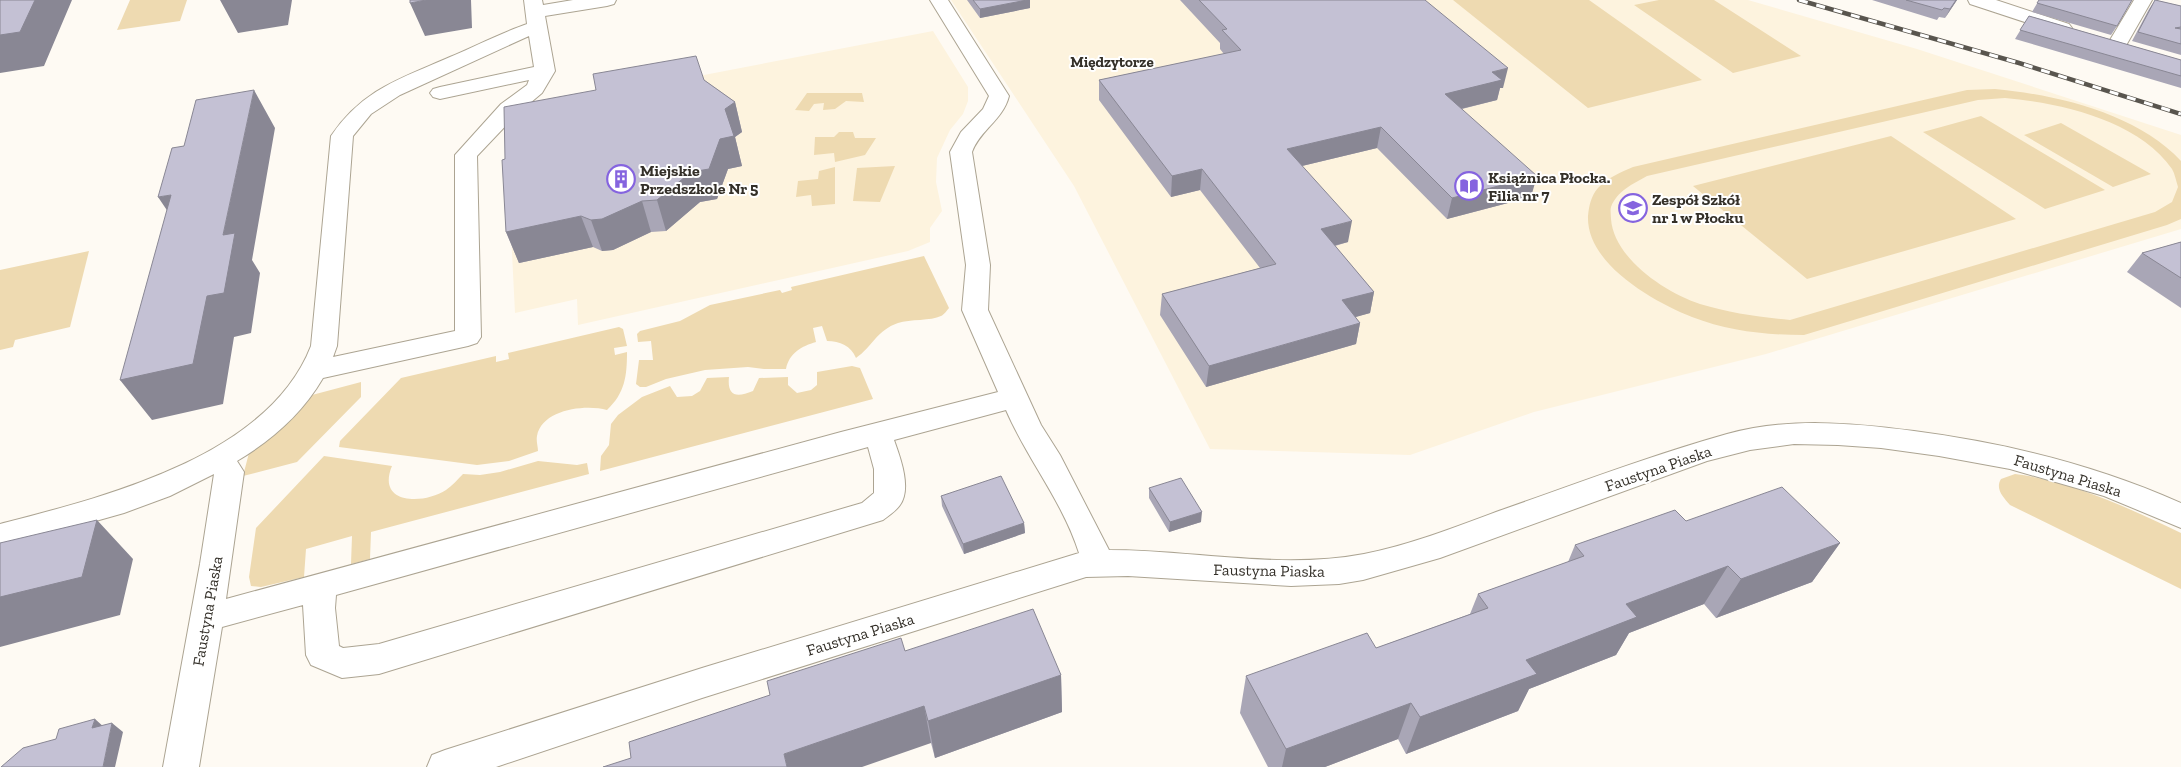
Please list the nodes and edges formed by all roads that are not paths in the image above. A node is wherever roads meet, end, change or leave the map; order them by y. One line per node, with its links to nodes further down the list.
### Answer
1 (606, 0): 5 (street)
2 (939, 0): 9 (street)
3 (2143, 0): 4 (street)
4 (1983, 4)
5 (535, 13): 6 (street); 8 (street)
6 (545, 71): 7 (street); 8 (street)
7 (440, 93)
8 (312, 371): 11 (street)
9 (1014, 398): 10 (street); 14 (street)
10 (878, 433): 15 (street); 15 (street)
11 (218, 458): 13 (street); 16 (street, Faustyna Piaska)
12 (2181, 516): 14 (street, Faustyna Piaska)
13 (0, 536)
14 (1098, 563): 18 (street, Faustyna Piaska)
15 (321, 586): 16 (street)
16 (206, 618): 17 (street, Faustyna Piaska)
17 (181, 767)
18 (446, 767)

